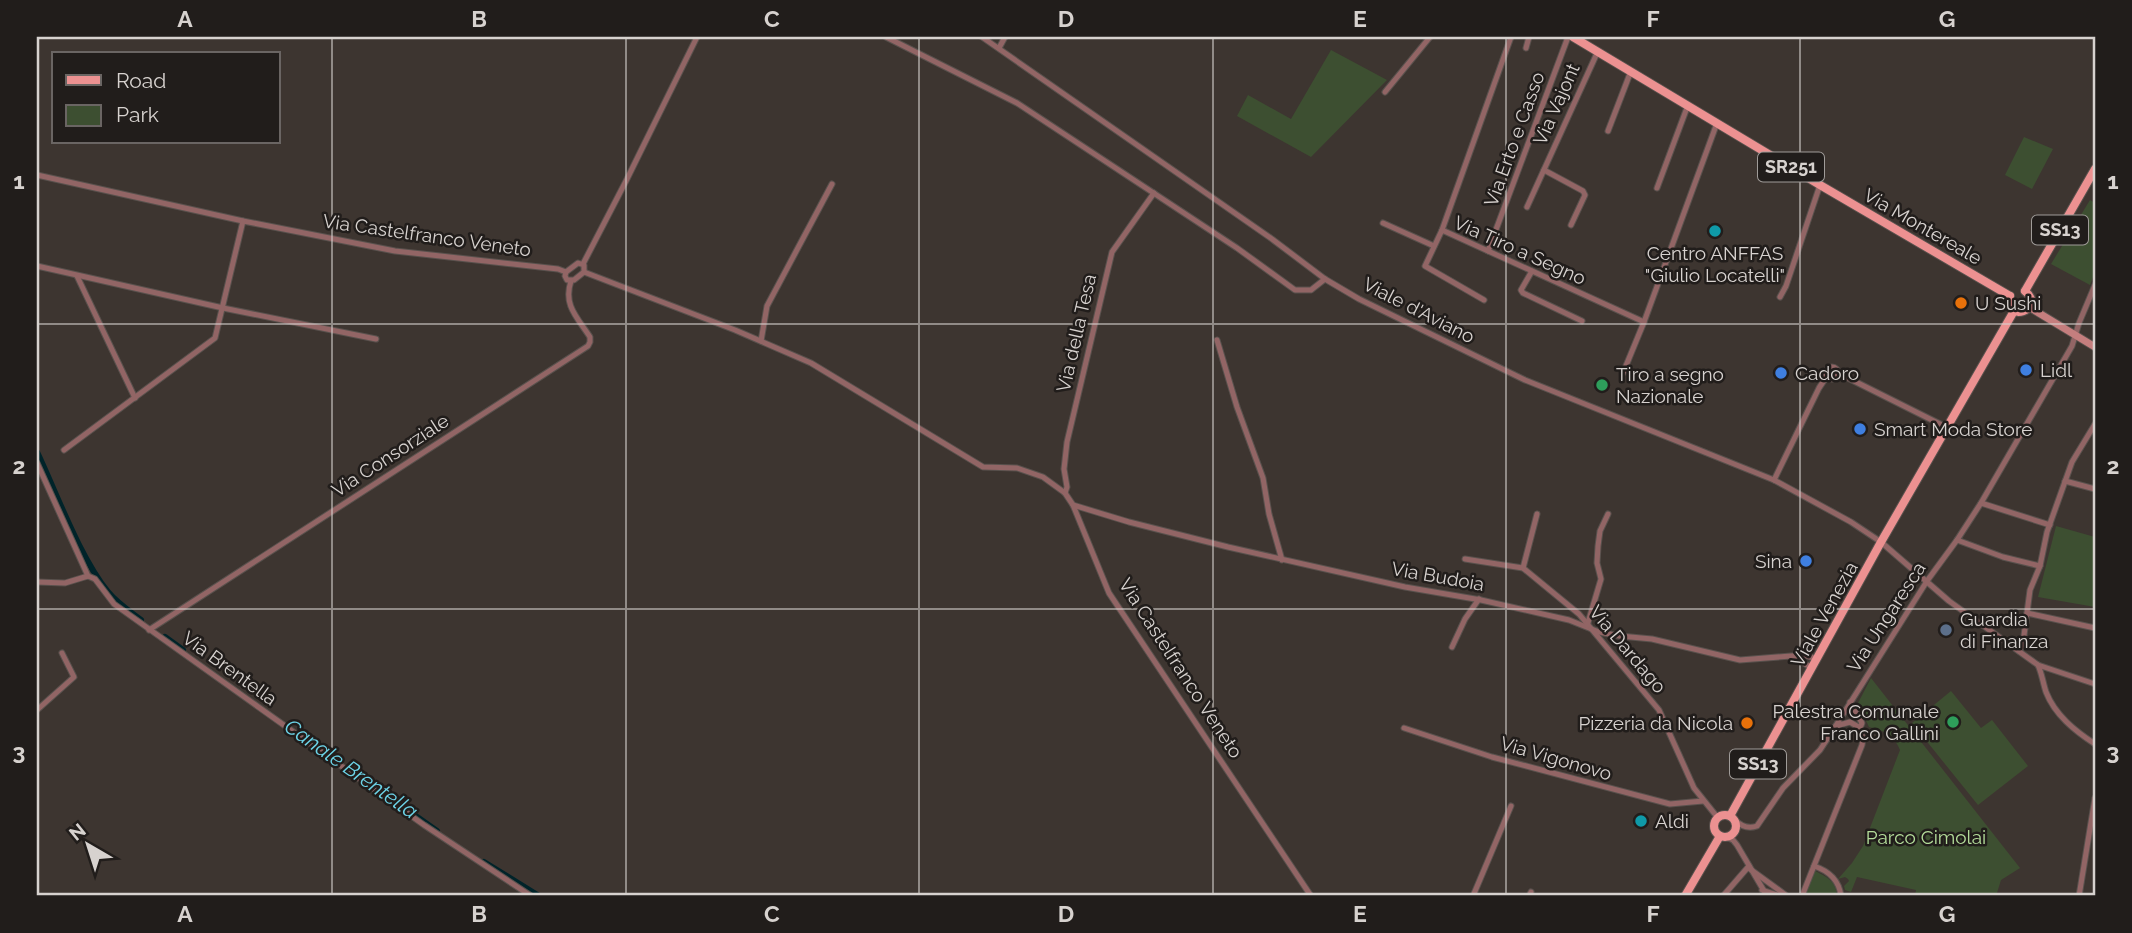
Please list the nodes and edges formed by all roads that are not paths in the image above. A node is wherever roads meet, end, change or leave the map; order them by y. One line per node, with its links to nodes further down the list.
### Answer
1 (697, 37): 31 (street)
2 (886, 37): 23 (street)
3 (982, 37): 9 (street, Viale d'Aviano)
4 (1005, 37): 9 (street)
5 (1430, 37): 13 (street)
6 (1511, 37): 28 (street)
7 (1529, 37): 10 (street)
8 (1575, 38): 11 (main road, Via Montereale / SR251); 30 (street, Via Erto e Casso)
9 (999, 48): 37 (street, Viale d'Aviano)
10 (1526, 48)
11 (1598, 51): 12 (main road, Via Montereale / SR251); 18 (street, Via Vajont)
12 (1631, 71): 14 (main road, Via Montereale / SR251); 16 (street)
13 (1385, 93)
14 (1688, 105): 15 (main road, Via Montereale / SR251); 22 (street)
15 (1717, 123): 21 (main road, Via Montereale / SR251); 48 (street)
16 (1608, 131)
17 (2095, 169): 40 (main road, SS13)
18 (1544, 170): 24 (street, Via Vajont); 27 (street, Via Vajont)
19 (37, 174): 25 (street, Via Castelfranco Veneto)
20 (832, 184): 52 (street)
21 (1820, 185): 41 (main road, Via Montereale / SR251); 42 (street)
22 (1657, 188)
23 (1154, 193): 37 (street); 63 (street, Via della Tesa)
24 (1527, 207)
25 (243, 221): 34 (street, Via Castelfranco Veneto); 45 (street)
26 (1383, 223): 29 (street)
27 (1571, 225)
28 (1442, 230): 29 (street, Via Tiro a Segno); 30 (street, Via Tiro a Segno)
29 (1434, 246): 43 (street, Via Tiro a Segno)
30 (1489, 251): 33 (street, Via Tiro a Segno)
31 (583, 264): 34 (street); 35 (street)
32 (37, 266): 36 (street)
33 (1532, 271): 47 (street); 48 (street, Via Tiro a Segno)
34 (566, 272): 38 (street)
35 (584, 272): 38 (street); 52 (street, Via Castelfranco Veneto)
36 (77, 276): 45 (street); 55 (street)
37 (1325, 279): 60 (street, Viale d'Aviano)
38 (572, 281): 82 (street, Via Consorziale)
39 (2095, 289): 49 (street, Via Ungaresca)
40 (2025, 291): 41 (main road); 44 (main road)
41 (2010, 296): 46 (main road)
42 (1780, 297)
43 (1484, 300)
44 (2029, 307): 46 (main road); 49 (main road)
45 (222, 308): 50 (street); 55 (street)
46 (2014, 311): 57 (main road, Viale Venezia / SS13)
47 (1582, 321)
48 (1644, 322): 54 (street)
49 (2077, 336): 53 (main road); 64 (street, Via Ungaresca)
50 (376, 339)
51 (1217, 340): 72 (street)
52 (761, 341): 63 (street, Via Castelfranco Veneto)
53 (2095, 347)
54 (1623, 373)
55 (135, 398): 58 (street)
56 (2095, 424): 61 (street)
57 (1946, 427): 60 (street); 70 (main road, Viale Venezia / SS13)
58 (64, 450)
59 (37, 463): 75 (street, Via Brentella)
60 (1774, 480): 70 (street, Viale d'Aviano)
61 (2066, 481): 62 (street); 68 (street)
62 (2095, 489)
63 (1065, 493): 65 (street, Via Castelfranco Veneto)
64 (1981, 503): 68 (street); 69 (street, Via Ungaresca)
65 (1073, 505): 72 (street, Via Budoia); 110 (street, Via Castelfranco Veneto)
66 (1537, 514): 74 (street)
67 (1608, 514): 80 (street)
68 (2050, 525): 73 (street)
69 (1957, 540): 73 (street); 76 (street, Via Ungaresca)
70 (1881, 542): 76 (street, Viale d'Aviano); 87 (main road, Viale Venezia / SS13)
71 (1465, 559): 74 (street)
72 (1282, 560): 78 (street, Via Budoia)
73 (2040, 566): 79 (street)
74 (1523, 568): 80 (street, Via Dardago)
75 (88, 576): 77 (street); 82 (street, Via Brentella)
76 (1927, 581): 84 (street, Viale d'Aviano); 91 (street, Via Ungaresca)
77 (37, 582)
78 (1479, 599): 80 (street, Via Budoia); 83 (street)
79 (2027, 613): 81 (street); 84 (street)
80 (1587, 626): 86 (street, Via Budoia); 101 (street, Via Dardago)
81 (2095, 628)
82 (149, 630): 109 (street, Via Brentella)
83 (1452, 646)
84 (2019, 651): 88 (street, Viale d'Aviano)
85 (62, 653): 92 (street)
86 (1794, 657): 87 (street, Via Budoia); 89 (street)
87 (1817, 659): 89 (main road, Viale Venezia / SS13)
88 (2038, 665): 90 (street, Viale d'Aviano); 99 (street)
89 (1812, 668): 104 (main road, Viale Venezia / SS13)
90 (2095, 684)
91 (1850, 702): 93 (street, Via Ungaresca); 94 (street)
92 (37, 710)
93 (1844, 711): 94 (street); 95 (street); 96 (street, Via Ungaresca)
94 (1856, 713): 98 (street)
95 (1850, 722): 96 (street); 98 (street)
96 (1835, 727): 104 (street, Via Ungaresca)
97 (1404, 728): 101 (street, Via Vigonovo)
98 (1860, 728): 106 (street)
99 (2095, 744)
100 (2095, 799): 119 (street)
101 (1703, 801): 103 (street, Via Dardago)
102 (1511, 806): 111 (street)
103 (1717, 818): 104 (main road); 105 (main road)
104 (1733, 818): 105 (main road, Viale Venezia / SS13)
105 (1723, 836): 107 (street); 112 (main road, Viale Venezia / SS13)
106 (1814, 866): 117 (street); 118 (street)
107 (1749, 867): 108 (street); 113 (street); 116 (street)
108 (1762, 890): 114 (street); 115 (street)
109 (531, 896)
110 (1311, 896)
111 (1473, 896)
112 (1685, 896)
113 (1723, 896)
114 (1767, 896)
115 (1780, 896)
116 (1787, 896)
117 (1802, 896)
118 (1841, 896)
119 (2080, 896)

